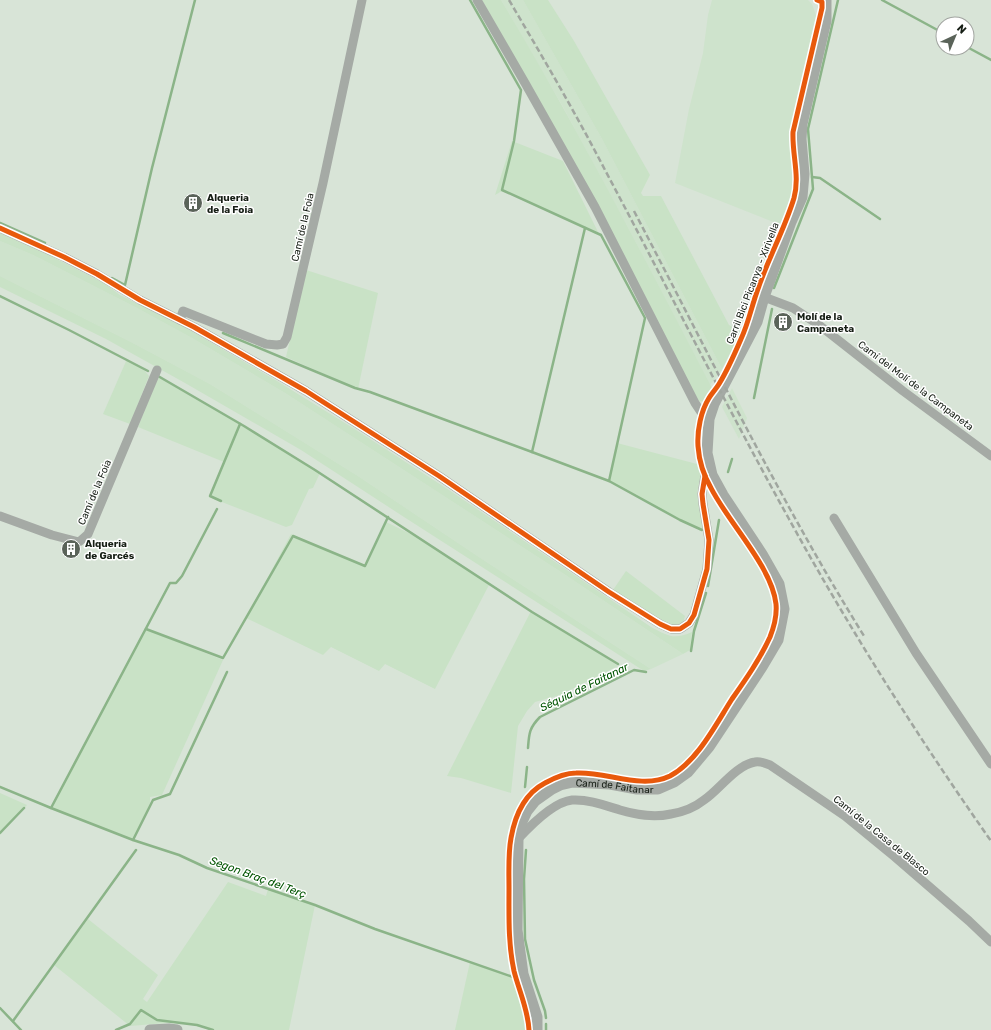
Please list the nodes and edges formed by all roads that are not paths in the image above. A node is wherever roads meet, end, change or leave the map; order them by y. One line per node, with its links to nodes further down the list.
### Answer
1 (362, 0): 6 (street, Camí de la Foia)
2 (476, 0): 8 (street)
3 (824, 1): 5 (street, Camí de Faitanar)
4 (0, 228): 6 (street)
5 (764, 297): 8 (street, Camí de Faitanar); 9 (street, Camí del Molí de la Campaneta)
6 (180, 320): 10 (street)
7 (156, 370): 11 (street, Camí de la Foia)
8 (709, 419): 10 (street, Camí de Faitanar)
9 (991, 456)
10 (711, 471): 14 (street, Camí de Faitanar)
11 (0, 516)
12 (834, 518): 13 (street)
13 (991, 764)
14 (518, 839): 15 (street, Camí de la Casa de Blasco); 18 (street, Camí de Faitanar)
15 (991, 942)
16 (150, 1030): 17 (street)
17 (177, 1030)
18 (537, 1030)

